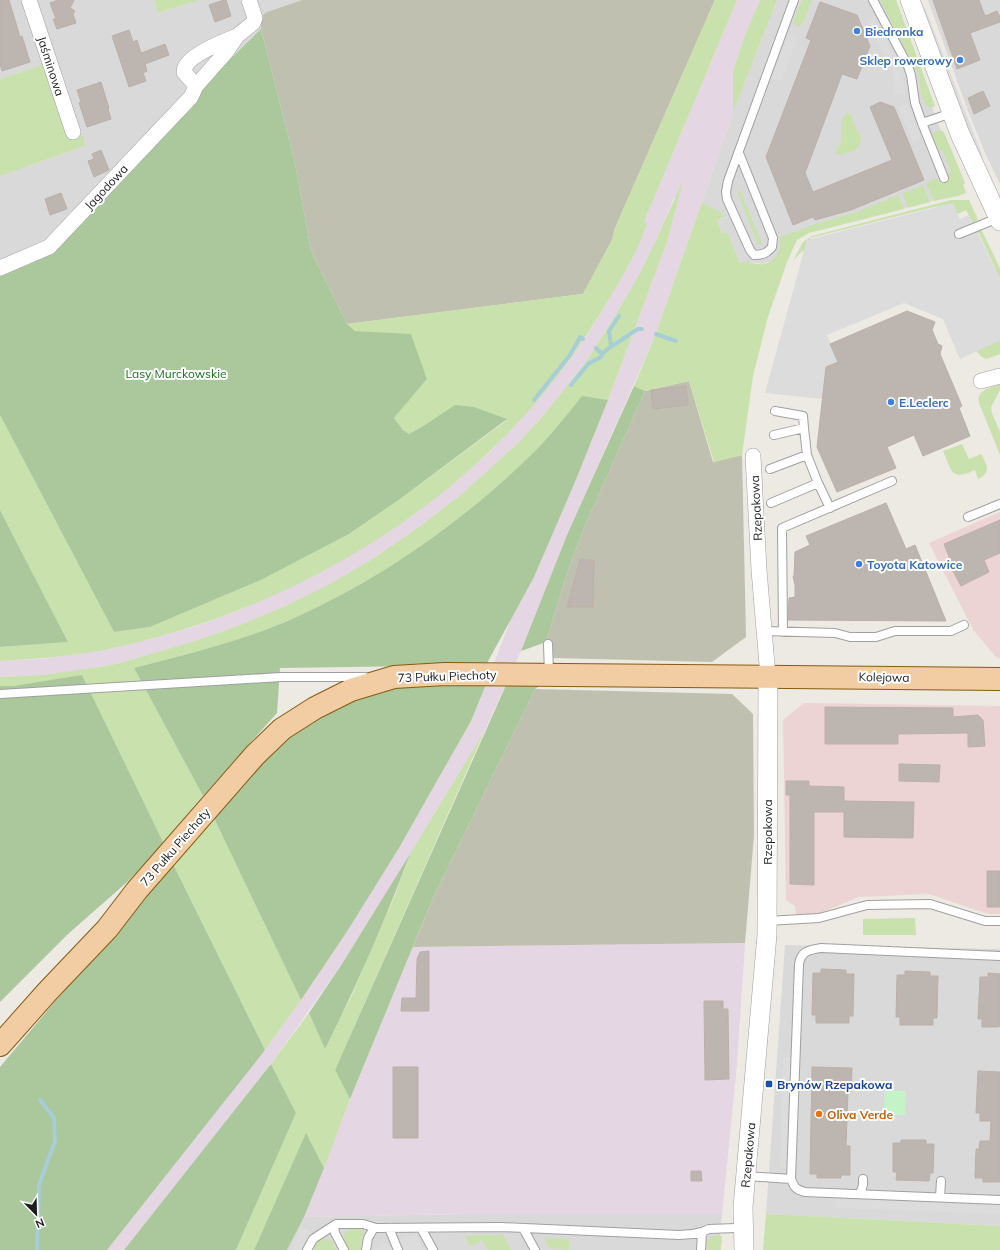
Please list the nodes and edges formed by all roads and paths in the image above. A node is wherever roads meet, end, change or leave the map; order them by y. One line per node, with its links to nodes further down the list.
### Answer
1 (29, 0): 10 (street, Jaśminowa)
2 (249, 0): 6 (street, Jagodowa)
3 (794, 0): 11 (lane)
4 (873, 0): 9 (lane)
5 (910, 0): 8 (street)
6 (237, 36): 7 (street, Jagodowa); 7 (street, Jagodowa)
7 (196, 86): 15 (street, Jagodowa)
8 (952, 113): 9 (lane); 13 (street)
9 (922, 123): 12 (lane)
10 (72, 132)
11 (739, 153): 11 (lane)
12 (944, 178)
13 (999, 220): 14 (lane)
14 (959, 234)
15 (0, 268)
16 (1000, 376): 17 (street)
17 (981, 382)
18 (775, 411): 19 (lane)
19 (804, 428): 20 (lane); 21 (lane)
20 (774, 435)
21 (807, 455): 23 (lane); 25 (lane)
22 (753, 456): 31 (street, Rzepakowa)
23 (770, 469)
24 (892, 481): 28 (lane)
25 (818, 483): 26 (lane); 28 (lane)
26 (771, 503)
27 (1000, 504): 29 (lane)
28 (830, 508): 32 (lane)
29 (968, 517)
30 (964, 624): 32 (lane)
31 (764, 631): 32 (lane); 36 (street, Rzepakowa)
32 (783, 632)
33 (548, 644): 34 (lane)
34 (549, 675): 35 (main road, 73 Pułku Piechoty); 36 (main road, 73 Pułku Piechoty)
35 (394, 677): 38 (lane); 39 (main road, 73 Pułku Piechoty)
36 (768, 677): 37 (main road, Kolejowa); 40 (street, Rzepakowa)
37 (1000, 679)
38 (0, 694)
39 (137, 890): 43 (main road, 73 Pułku Piechoty); 44 (main road, 73 Pułku Piechoty)
40 (767, 921): 41 (lane); 45 (street, Rzepakowa)
41 (1000, 922)
42 (1000, 956): 46 (lane)
43 (0, 1022)
44 (0, 1045)
45 (746, 1176): 46 (lane); 52 (street, Rzepakowa)
46 (791, 1179): 49 (lane)
47 (863, 1179): 49 (lane)
48 (941, 1181): 50 (lane)
49 (860, 1194): 50 (lane)
50 (940, 1197): 51 (lane)
51 (1000, 1200)
52 (743, 1206): 58 (street, Rzepakowa); 68 (street, Rzepakowa)
53 (334, 1226): 54 (lane); 60 (lane); 61 (lane)
54 (374, 1228): 55 (lane); 62 (lane)
55 (388, 1228): 56 (lane); 63 (lane)
56 (421, 1228): 57 (lane); 64 (lane)
57 (523, 1228): 59 (lane); 65 (lane)
58 (736, 1228): 59 (lane); 67 (street, Rzepakowa)
59 (702, 1232): 66 (lane)
60 (307, 1250)
61 (344, 1250)
62 (366, 1250)
63 (398, 1250)
64 (433, 1250)
65 (535, 1250)
66 (702, 1250)
67 (732, 1250)
68 (744, 1250)

